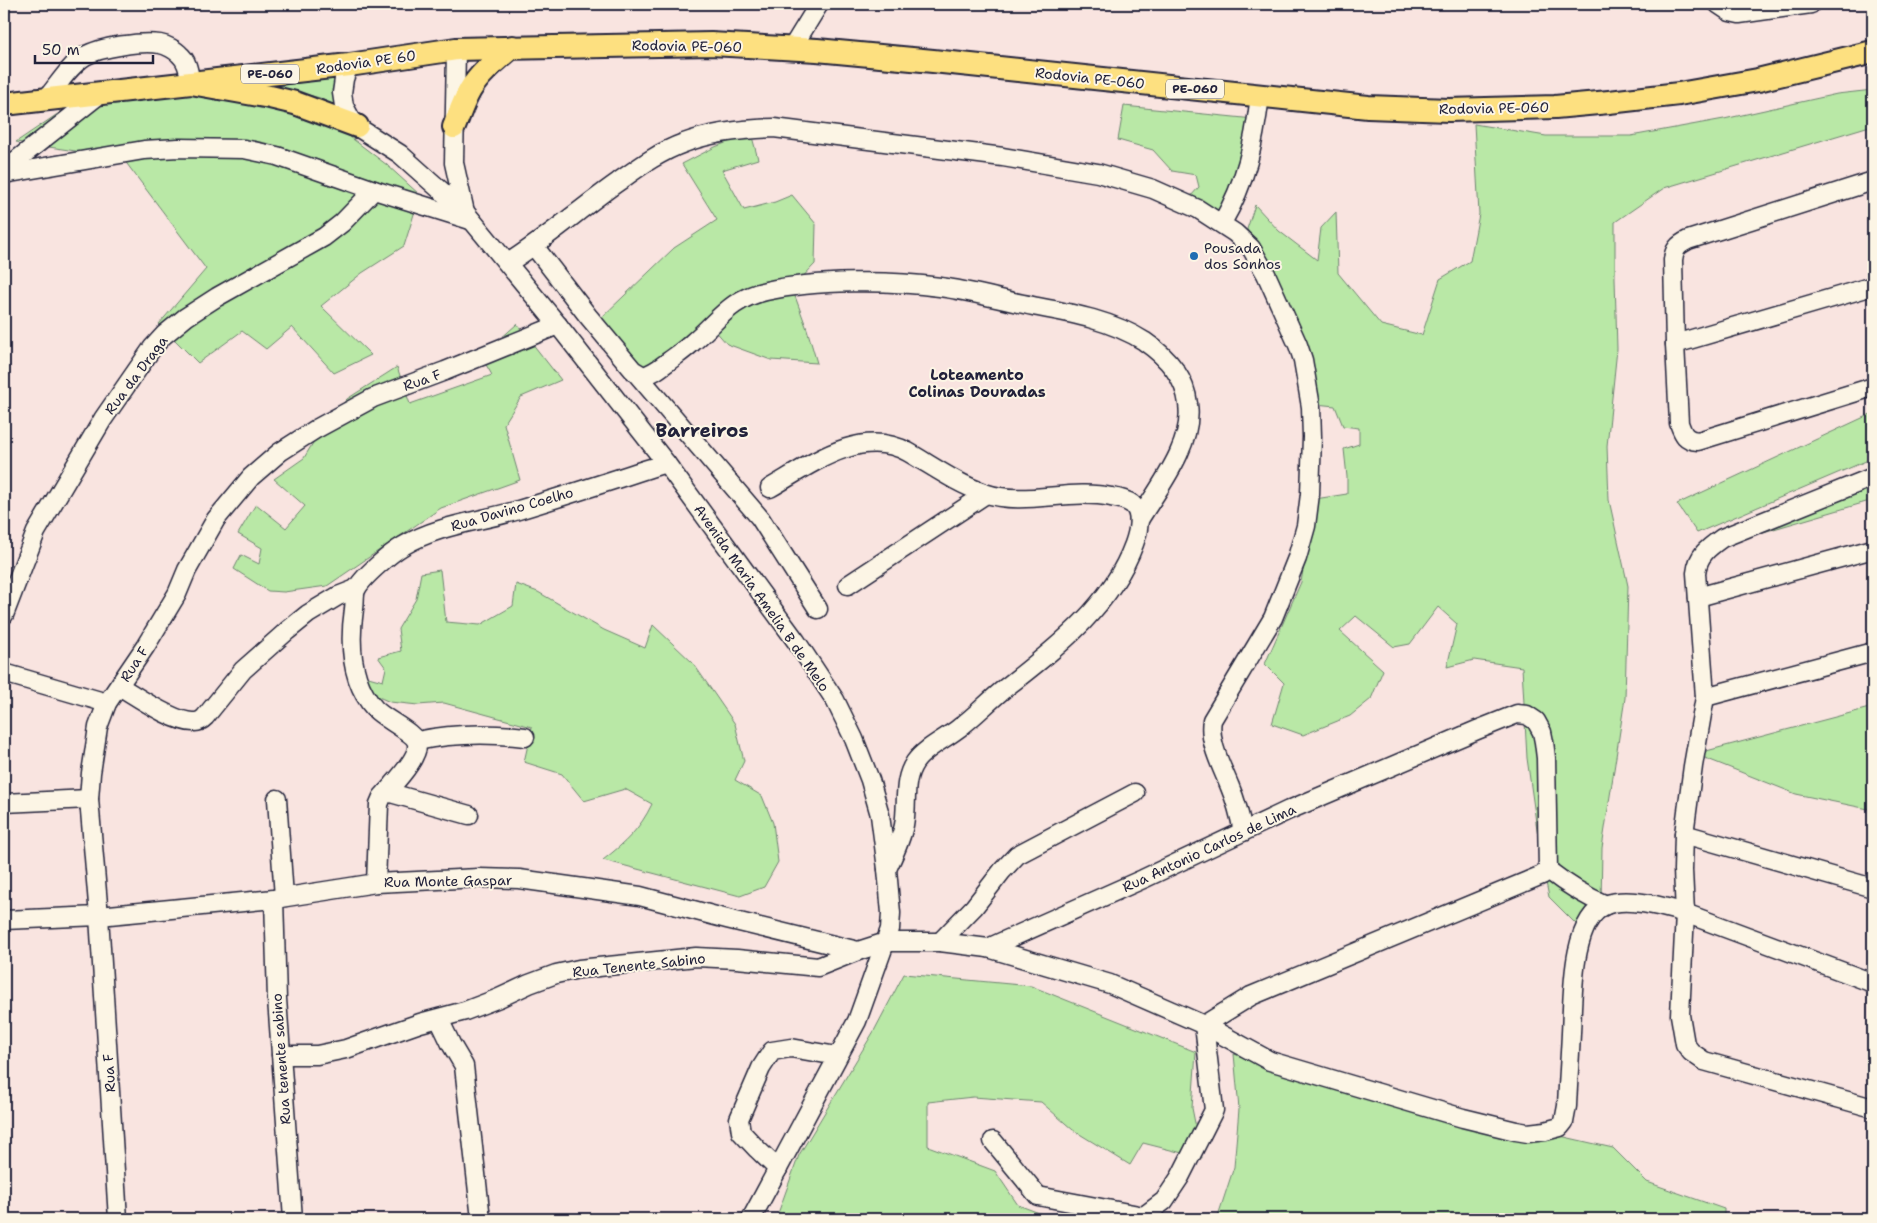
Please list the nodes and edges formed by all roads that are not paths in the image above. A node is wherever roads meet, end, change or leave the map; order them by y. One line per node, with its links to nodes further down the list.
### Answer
1 (819, 4): 5 (street)
2 (1718, 4): 3 (street)
3 (1811, 4)
4 (512, 47): 5 (main road, Rodovia PE-060 / PE-060); 6 (main road, Rodovia PE 60 / PE-060); 15 (main road)
5 (792, 48): 11 (main road, Rodovia PE-060 / PE-060)
6 (456, 49): 8 (main road, Rodovia PE 60 / PE-060); 15 (street)
7 (1871, 54): 11 (main road, Rodovia PE-060 / PE-060)
8 (349, 65): 9 (main road, Rodovia PE 60 / PE-060); 14 (street)
9 (191, 83): 10 (main road, Rodovia PE 60); 12 (street); 14 (main road)
10 (100, 94): 12 (main road, Rodovia PE 60); 16 (street)
11 (1260, 96): 21 (street)
12 (46, 99): 13 (main road, Rodovia PE 60)
13 (4, 104)
14 (357, 126): 20 (street, Avenida Maria Amelia B de Melo)
15 (454, 127): 20 (street)
16 (4, 170)
17 (4, 174): 19 (street)
18 (1873, 181): 26 (street)
19 (374, 190): 20 (street); 39 (street, Rua da Draga)
20 (469, 216): 23 (street, Avenida Maria Amelia B de Melo)
21 (1222, 224): 22 (street); 53 (street)
22 (534, 246): 23 (street); 27 (street)
23 (508, 264): 25 (street, Avenida Maria Amelia B de Melo)
24 (1873, 286): 26 (street)
25 (558, 324): 29 (street, Avenida Maria Amelia B de Melo); 42 (street, Rua F)
26 (1675, 344): 28 (street)
27 (636, 373): 33 (street); 38 (street)
28 (1873, 387)
29 (666, 463): 36 (street, Rua Davino Coelho); 55 (street, Avenida Maria Amelia B de Melo)
30 (1873, 477): 37 (street)
31 (770, 488): 32 (street)
32 (986, 494): 33 (street); 35 (street)
33 (1139, 520): 55 (street)
34 (1873, 550): 37 (street)
35 (848, 585)
36 (356, 590): 42 (street); 46 (street)
37 (1698, 596): 43 (street)
38 (818, 609)
39 (4, 615)
40 (1873, 652): 43 (street)
41 (4, 673): 44 (street)
42 (119, 686): 44 (street, Rua F)
43 (1705, 698): 54 (street)
44 (107, 703): 49 (street, Rua F)
45 (525, 736): 46 (street)
46 (417, 741): 47 (street)
47 (387, 792): 52 (street); 57 (street)
48 (1135, 793): 65 (street)
49 (89, 798): 51 (street); 62 (street, Rua F)
50 (277, 799): 59 (street, Rua tenente sabino)
51 (4, 803)
52 (469, 815)
53 (1242, 832): 56 (street, Rua Antonio Carlos de Lima); 66 (street, Rua Antonio Carlos de Lima)
54 (1684, 834): 58 (street); 61 (street)
55 (887, 869): 64 (street, Avenida Maria Amelia B de Melo)
56 (1548, 870): 60 (street); 70 (street)
57 (376, 883): 59 (street, Rua Monte Gaspar); 67 (street, Rua Monte Gaspar)
58 (1873, 888)
59 (279, 898): 62 (street, Rua Monte Gaspar); 71 (street, Rua tenente sabino)
60 (1606, 905): 61 (street); 70 (street)
61 (1685, 913): 68 (street); 73 (street)
62 (99, 916): 63 (street, Rua Monte Gaspar); 76 (street, Rua F)
63 (4, 920)
64 (886, 942): 65 (street); 67 (street); 72 (street, Avenida Maria Amelia B de Melo)
65 (940, 942): 66 (street)
66 (988, 948): 70 (street)
67 (858, 951): 69 (street, Rua Tenente Sabino)
68 (1873, 983)
69 (439, 1019): 71 (street, Rua Tenente Sabino); 78 (street)
70 (1204, 1026): 74 (street)
71 (281, 1056): 77 (street, Rua tenente sabino)
72 (837, 1056): 75 (street, Avenida Maria Amelia B de Melo); 75 (street)
73 (1873, 1108)
74 (993, 1141)
75 (778, 1169): 79 (street, Avenida Maria Amelia B de Melo)
76 (118, 1219)
77 (293, 1219)
78 (481, 1219)
79 (751, 1219)

